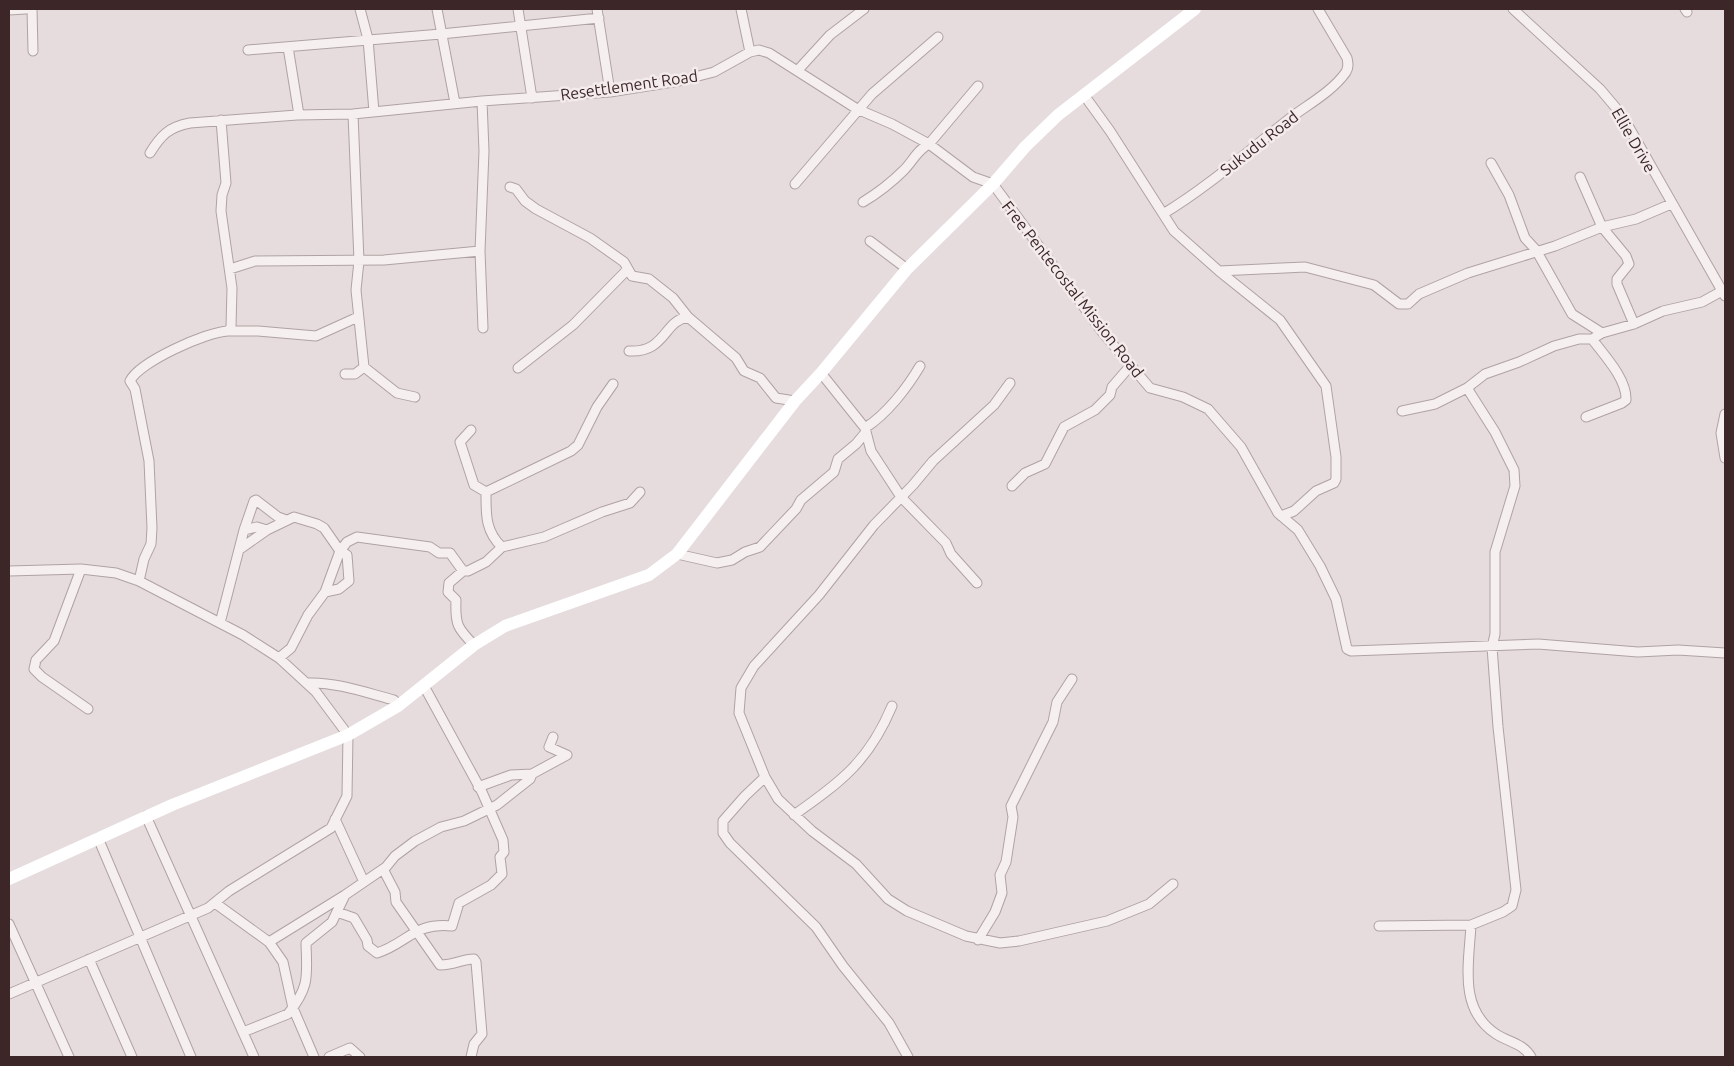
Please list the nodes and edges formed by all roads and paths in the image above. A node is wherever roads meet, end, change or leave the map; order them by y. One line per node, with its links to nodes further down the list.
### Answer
1 (26, 9): 10 (street)
2 (32, 9): 19 (street)
3 (360, 9): 16 (street)
4 (437, 9): 14 (street)
5 (518, 9): 13 (street)
6 (741, 9): 20 (street)
7 (864, 9): 21 (street)
8 (1318, 9): 44 (street, Sukudu Road)
9 (1513, 9): 43 (street, Ellie Drive)
10 (9, 10)
11 (1192, 10): 24 (main road)
12 (598, 13): 13 (street); 23 (street)
13 (521, 25): 14 (street); 25 (street)
14 (441, 34): 16 (street); 27 (street)
15 (938, 37): 28 (street)
16 (368, 39): 17 (street); 29 (street)
17 (288, 46): 18 (street); 31 (street)
18 (248, 50)
19 (33, 51)
20 (750, 52): 21 (street); 23 (street, Resettlement Road)
21 (798, 70): 28 (street)
22 (978, 86): 33 (street)
23 (610, 92): 25 (street, Resettlement Road)
24 (1084, 96): 39 (main road); 44 (street)
25 (532, 98): 26 (street, Resettlement Road)
26 (482, 100): 27 (street, Resettlement Road); 48 (street)
27 (455, 103): 29 (street, Resettlement Road)
28 (857, 110): 33 (street); 38 (street)
29 (374, 112): 30 (street, Resettlement Road)
30 (353, 114): 31 (street, Resettlement Road); 49 (street)
31 (299, 115): 32 (street, Resettlement Road)
32 (221, 120): 34 (street, Resettlement Road); 50 (street)
33 (929, 144): 36 (street); 42 (street)
34 (150, 153)
35 (1491, 163): 47 (street)
36 (973, 177): 39 (street); 41 (street)
37 (1580, 177): 45 (street)
38 (795, 184)
39 (993, 184): 41 (main road); 63 (street, Free Pentecostal Mission Road)
40 (510, 187): 52 (street)
41 (981, 194): 51 (main road)
42 (863, 202)
43 (1671, 204): 45 (street); 54 (street, Ellie Drive)
44 (1163, 214): 53 (street)
45 (1602, 227): 47 (street); 57 (street)
46 (870, 240): 51 (street)
47 (1536, 250): 53 (street); 60 (street)
48 (480, 252): 49 (street); 58 (street)
49 (359, 261): 50 (street); 55 (street)
50 (230, 269): 59 (street)
51 (907, 269): 67 (main road)
52 (627, 270): 56 (street); 66 (street)
53 (1219, 271): 84 (street)
54 (1724, 294): 57 (street)
55 (358, 317): 59 (street); 65 (street)
56 (688, 317): 62 (street); 73 (street)
57 (1634, 324): 60 (street)
58 (483, 328)
59 (228, 331): 95 (street)
60 (1602, 333): 61 (street)
61 (1592, 339): 71 (street); 76 (street)
62 (630, 351)
63 (1130, 365): 80 (street); 84 (street, Free Pentecostal Mission Road)
64 (920, 366): 78 (street)
65 (364, 367): 68 (street); 72 (street)
66 (518, 368)
67 (821, 373): 73 (main road); 78 (street)
68 (345, 374)
69 (1010, 383): 83 (street)
70 (613, 384): 81 (street)
71 (1467, 388): 74 (street); 100 (street)
72 (415, 397)
73 (795, 401): 91 (main road)
74 (1402, 412)
75 (1725, 414): 79 (street)
76 (1586, 417)
77 (471, 430): 81 (street)
78 (865, 430): 83 (street); 91 (street)
79 (1725, 458)
80 (1012, 486)
81 (486, 492): 88 (street)
82 (640, 492): 88 (street)
83 (901, 497): 96 (street); 112 (street)
84 (1282, 516): 100 (street, Free Pentecostal Mission Road)
85 (286, 520): 86 (street); 87 (street); 90 (street)
86 (244, 530): 87 (street); 89 (street)
87 (267, 530): 89 (street)
88 (502, 547): 93 (street)
89 (240, 549): 98 (street)
90 (340, 551): 93 (street); 97 (street); 97 (street)
91 (677, 554): 99 (main road)
92 (81, 569): 94 (street); 95 (street); 108 (street)
93 (463, 570): 99 (street)
94 (9, 571)
95 (139, 581): 98 (street)
96 (977, 583)
97 (325, 592): 102 (street)
98 (220, 623): 102 (street)
99 (474, 645): 105 (main road)
100 (1492, 647): 101 (street, Free Pentecostal Mission Road); 128 (street)
101 (1725, 653)
102 (279, 658): 104 (street)
103 (1072, 680): 132 (street)
104 (308, 683): 106 (street); 109 (street)
105 (424, 686): 106 (main road); 113 (street)
106 (398, 706): 109 (main road)
107 (892, 706): 115 (street)
108 (88, 709)
109 (348, 735): 116 (main road); 117 (street)
110 (553, 737): 111 (street)
111 (532, 774): 113 (street); 114 (street)
112 (765, 777): 115 (street); 147 (street)
113 (478, 787): 114 (street)
114 (490, 809): 119 (street); 130 (street)
115 (794, 815): 132 (street)
116 (146, 816): 118 (main road); 126 (street)
117 (335, 820): 121 (street); 124 (street)
118 (98, 838): 120 (main road); 131 (street)
119 (383, 869): 121 (street); 130 (street)
120 (9, 879)
121 (364, 882): 123 (street)
122 (1173, 884): 132 (street)
123 (345, 895): 125 (street); 133 (street)
124 (215, 903): 126 (street); 133 (street)
125 (337, 912): 130 (street); 137 (street)
126 (192, 915): 131 (street); 138 (street)
127 (9, 924): 135 (street)
128 (1471, 925): 129 (street); 148 (street)
129 (1379, 926)
130 (416, 931): 146 (street)
131 (140, 938): 134 (street); 141 (street)
132 (978, 940)
133 (269, 942): 137 (street)
134 (89, 959): 135 (street); 140 (street)
135 (36, 982): 136 (street); 139 (street)
136 (9, 994)
137 (293, 1008): 138 (street); 143 (street)
138 (243, 1032): 142 (street)
139 (69, 1057)
140 (132, 1057)
141 (191, 1057)
142 (254, 1057)
143 (314, 1057)
144 (328, 1057): 145 (street)
145 (360, 1057)
146 (471, 1057)
147 (908, 1057)
148 (1530, 1057)

